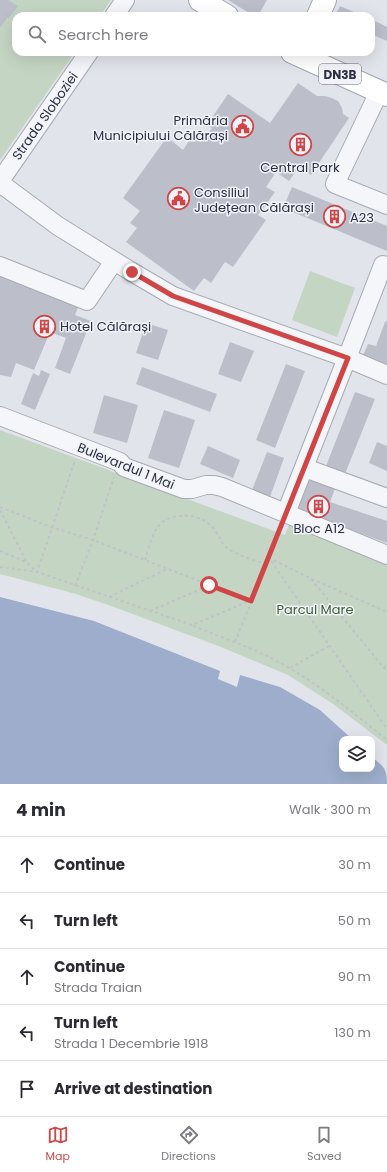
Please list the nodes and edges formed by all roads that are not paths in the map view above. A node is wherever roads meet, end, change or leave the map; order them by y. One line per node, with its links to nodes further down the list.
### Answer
1 (125, 0): 4 (street)
2 (200, 0): 5 (main road)
3 (325, 0): 6 (main road)
4 (117, 12)
5 (220, 12)
6 (320, 12)
7 (86, 56): 10 (street, Strada Sloboziei)
8 (303, 56): 9 (main road, DN3B)
9 (383, 94): 11 (street)
10 (0, 182): 12 (street)
11 (387, 205)
12 (114, 261): 13 (street); 15 (street)
13 (0, 266)
14 (387, 267): 15 (street)
15 (348, 358): 16 (street); 18 (street)
16 (387, 374)
17 (0, 416): 20 (street, Bulevardul 1 Mai)
18 (305, 468): 19 (street); 20 (street)
19 (387, 498)
20 (286, 513): 21 (street, Bulevardul 1 Mai)
21 (387, 555)

